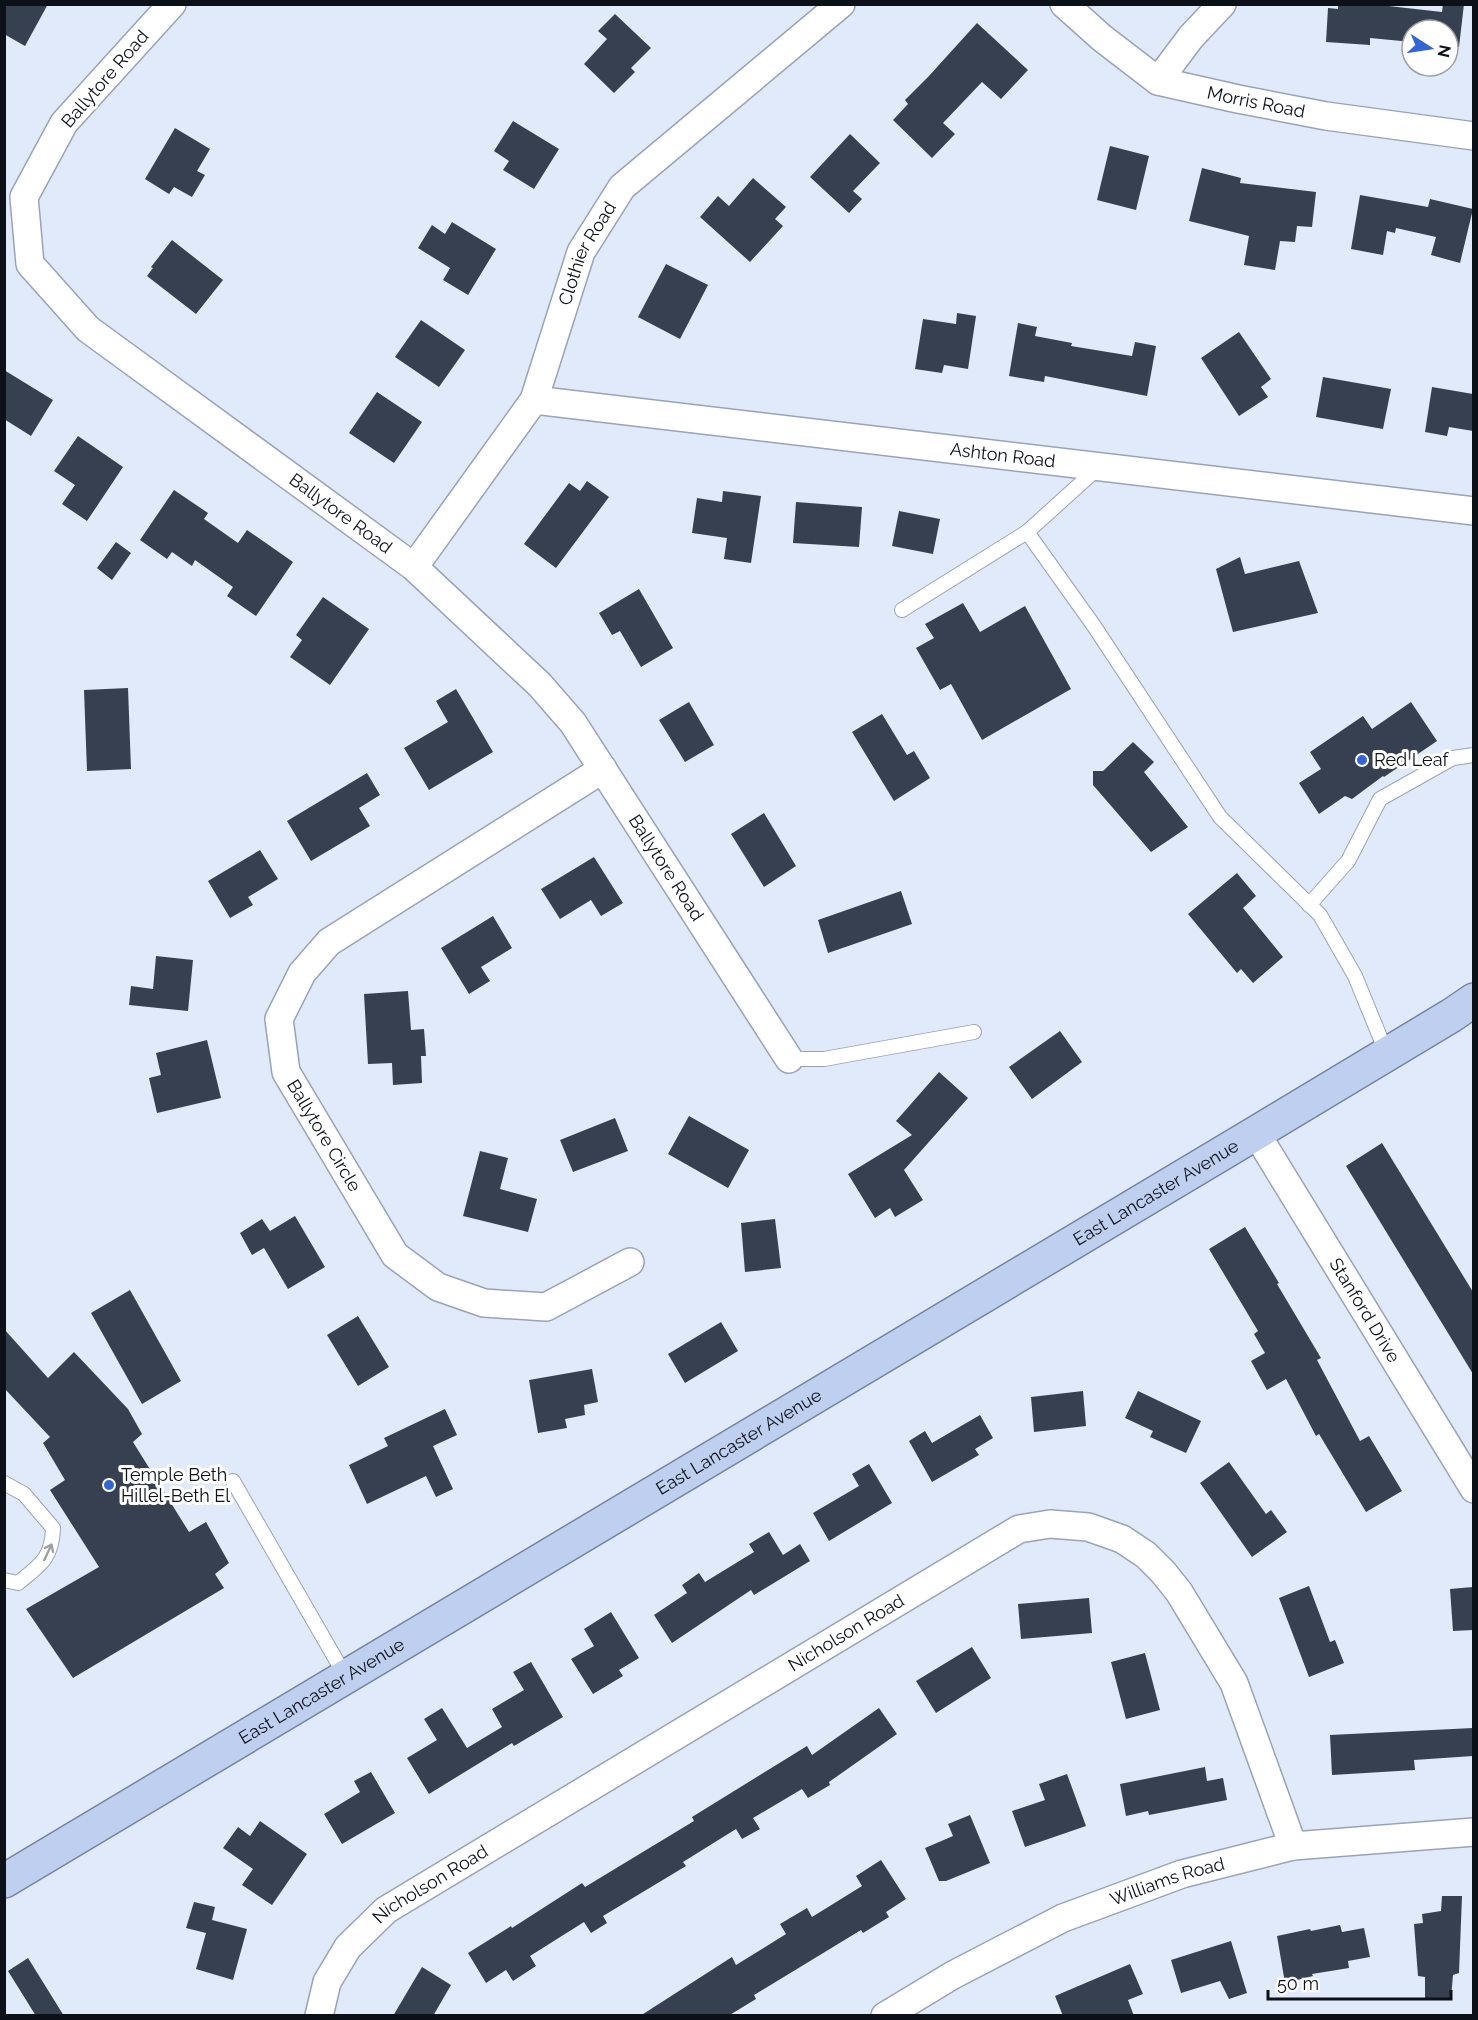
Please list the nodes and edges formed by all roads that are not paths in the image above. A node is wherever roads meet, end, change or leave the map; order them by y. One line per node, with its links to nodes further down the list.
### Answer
1 (172, 4): 11 (street, Ballytore Road)
2 (841, 4): 7 (street, Clothier Road)
3 (1064, 4): 5 (street, Morris Road)
4 (1222, 4): 5 (street)
5 (1158, 81): 6 (street, Morris Road)
6 (1473, 136)
7 (534, 400): 8 (street, Ashton Road); 11 (street, Clothier Road)
8 (1099, 467): 9 (street, Ashton Road); 10 (lane)
9 (1473, 511)
10 (1027, 532): 12 (lane); 15 (lane)
11 (414, 567): 14 (street, Ballytore Road)
12 (902, 610)
13 (1473, 754): 15 (lane)
14 (603, 769): 19 (street, Ballytore Road); 21 (street, Ballytore Circle)
15 (1309, 905): 18 (lane)
16 (1473, 1000): 18 (highway, East Lancaster Avenue)
17 (974, 1032): 19 (lane)
18 (1388, 1054): 20 (highway, East Lancaster Avenue)
19 (789, 1059)
20 (1256, 1133): 24 (street, Stanford Drive); 26 (highway, East Lancaster Avenue)
21 (630, 1262)
22 (233, 1481): 26 (lane)
23 (4, 1483): 25 (lane, one-way to 23)
24 (1473, 1489)
25 (4, 1580)
26 (346, 1677): 29 (highway, East Lancaster Avenue)
27 (1473, 1832): 28 (street, Williams Road)
28 (1293, 1846): 30 (street, Nicholson Road); 31 (street, Williams Road)
29 (4, 1881)
30 (319, 2016)
31 (885, 2016)

